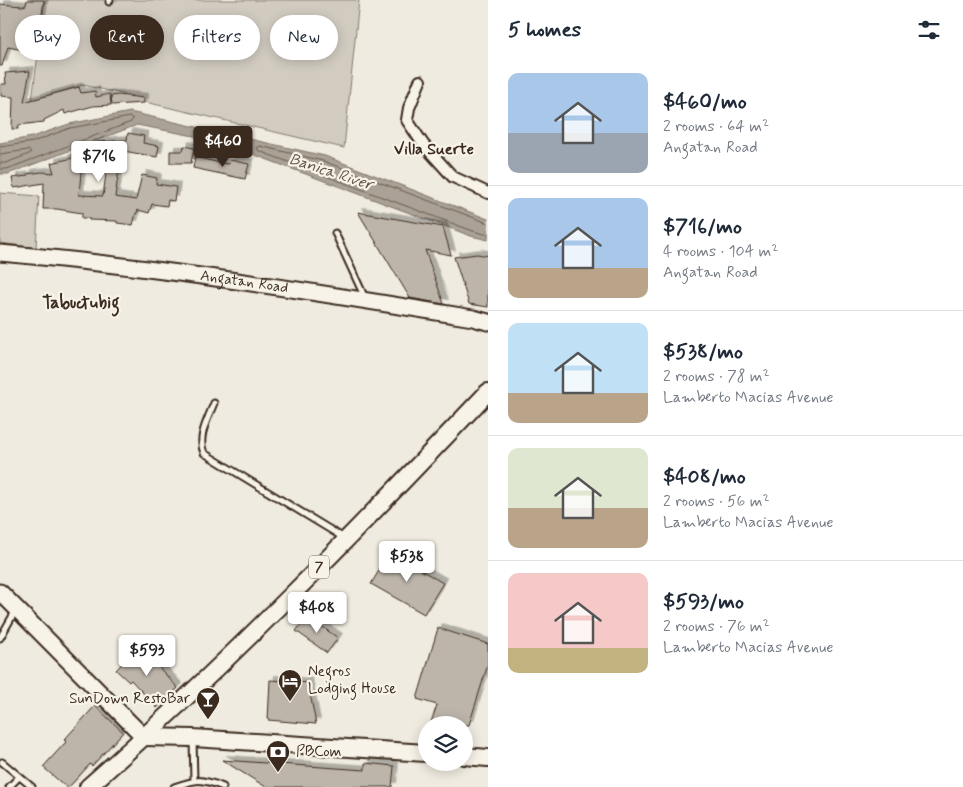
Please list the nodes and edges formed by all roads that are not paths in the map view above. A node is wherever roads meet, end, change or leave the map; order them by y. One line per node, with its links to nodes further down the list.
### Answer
1 (420, 81): 2 (street)
2 (488, 193)
3 (335, 233): 5 (lane)
4 (0, 253): 5 (main road, Angatan Road)
5 (366, 300): 6 (main road, Angatan Road)
6 (488, 322)
7 (488, 392): 9 (main road, 7)
8 (214, 403): 9 (lane)
9 (347, 540): 13 (main road, 7)
10 (0, 592): 11 (main road)
11 (17, 609): 12 (lane); 13 (main road)
12 (0, 638)
13 (144, 737): 14 (main road); 23 (main road, 7)
14 (193, 738): 15 (main road); 20 (lane)
15 (418, 752)
16 (473, 757): 17 (main road)
17 (488, 758)
18 (2, 762): 19 (lane)
19 (19, 777): 21 (lane); 22 (lane)
20 (194, 780): 24 (lane); 25 (lane)
21 (9, 787)
22 (32, 787)
23 (88, 787)
24 (174, 787)
25 (223, 787)

